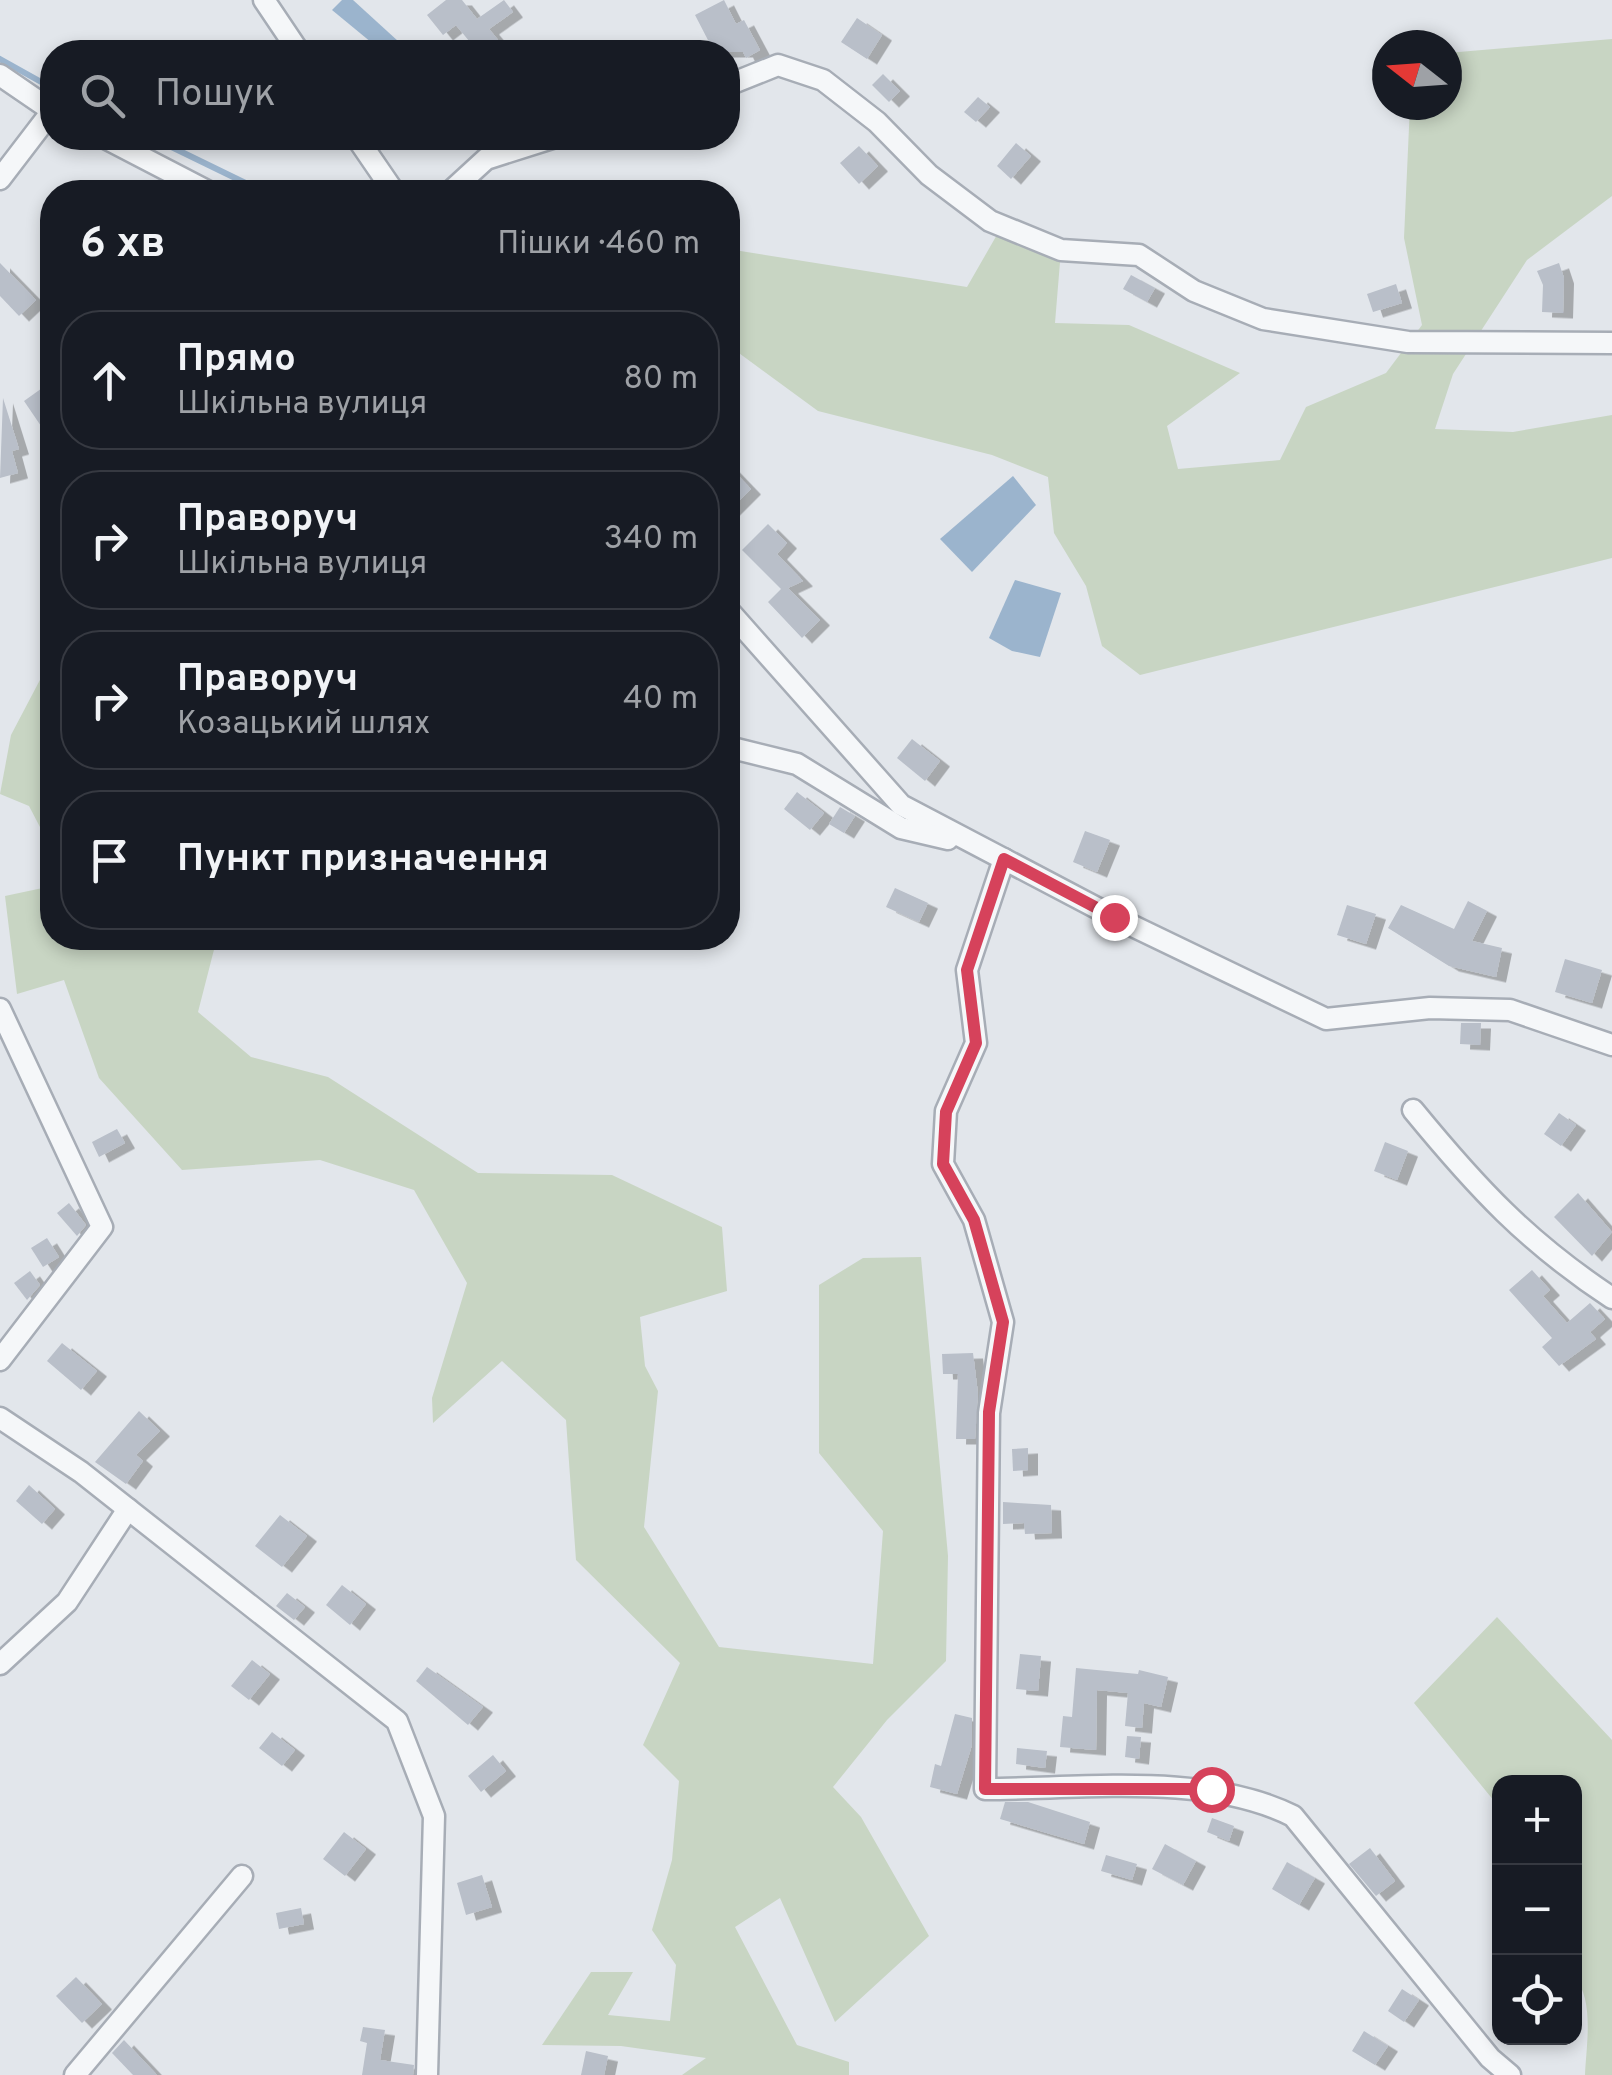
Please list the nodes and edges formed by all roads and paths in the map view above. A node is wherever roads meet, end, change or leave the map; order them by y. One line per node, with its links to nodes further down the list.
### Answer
1 (264, 0): 2 (street)
2 (291, 40)
3 (0, 76): 5 (street)
4 (740, 80): 14 (street)
5 (40, 103)
6 (40, 127): 10 (street)
7 (128, 150): 11 (street)
8 (365, 150): 12 (street)
9 (514, 150): 13 (street)
10 (0, 179)
11 (186, 180)
12 (386, 180)
13 (463, 180)
14 (1612, 343)
15 (740, 624): 17 (street)
16 (740, 750): 17 (street)
17 (977, 845): 18 (street)
18 (1004, 859): 20 (street); 30 (street)
19 (0, 1009): 23 (street)
20 (1612, 1045)
21 (1413, 1110): 22 (street)
22 (1612, 1298)
23 (0, 1360)
24 (0, 1418): 25 (street)
25 (128, 1509): 26 (street); 29 (street)
26 (0, 1664)
27 (242, 1876): 28 (street)
28 (75, 2075)
29 (427, 2075)
30 (1510, 2075)

